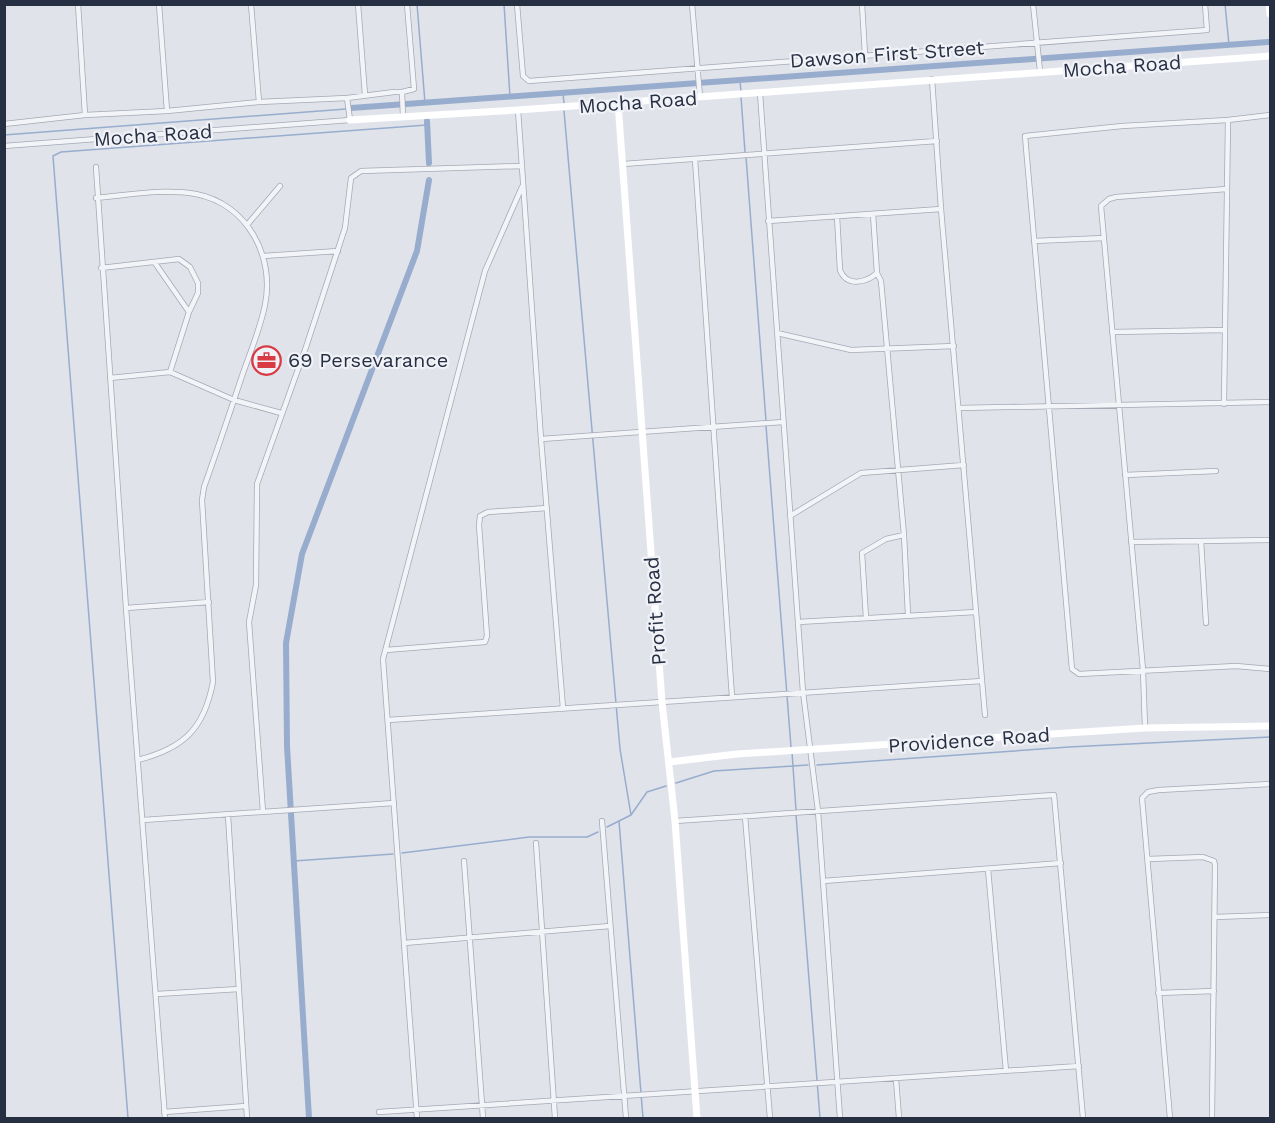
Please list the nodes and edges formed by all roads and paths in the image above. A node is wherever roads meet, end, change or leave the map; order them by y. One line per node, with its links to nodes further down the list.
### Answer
1 (78, 4): 28 (street)
2 (159, 4): 27 (street)
3 (251, 4): 24 (street)
4 (358, 4): 22 (street)
5 (406, 4): 19 (street)
6 (517, 4): 16 (street, Dawson First Street)
7 (692, 4): 16 (street)
8 (862, 4): 14 (street)
9 (1033, 4): 13 (street)
10 (1205, 4): 13 (street, Dawson First Street)
11 (1269, 4): 12 (street)
12 (1270, 14)
13 (1036, 42): 14 (street, Dawson First Street); 17 (street)
14 (866, 55): 16 (street, Dawson First Street)
15 (1270, 56): 17 (street, Mocha Road)
16 (697, 68): 21 (street)
17 (1039, 68): 18 (street, Mocha Road)
18 (932, 79): 20 (street, Mocha Road); 34 (street)
19 (402, 92): 22 (street); 29 (street)
20 (760, 93): 21 (street, Mocha Road); 36 (street)
21 (700, 94): 25 (street, Mocha Road)
22 (365, 95): 23 (street)
23 (347, 98): 24 (street); 31 (street)
24 (259, 102): 27 (street)
25 (618, 103): 26 (street, Mocha Road); 38 (street, Profit Road)
26 (518, 110): 29 (street, Mocha Road); 39 (street)
27 (167, 111): 28 (street)
28 (85, 115): 33 (street)
29 (403, 115): 31 (street, Mocha Road)
30 (1270, 115): 32 (street)
31 (350, 120): 35 (street, Mocha Road)
32 (1228, 120): 43 (street); 51 (street)
33 (4, 124)
34 (937, 141): 36 (street); 45 (street)
35 (4, 146)
36 (764, 154): 37 (street); 48 (street)
37 (695, 159): 38 (street); 73 (street)
38 (623, 164): 74 (street, Profit Road)
39 (521, 166): 42 (street); 52 (street)
40 (96, 167): 44 (street)
41 (280, 186): 49 (street)
42 (522, 187): 75 (street); 93 (street)
43 (1227, 189): 50 (street); 58 (street)
44 (96, 198): 49 (street); 55 (street)
45 (941, 209): 46 (street); 61 (street)
46 (873, 214): 47 (street); 56 (street)
47 (837, 216): 48 (street); 56 (street)
48 (768, 221): 60 (street)
49 (248, 225): 53 (street)
50 (1104, 238): 51 (street); 59 (street)
51 (1034, 241): 69 (street)
52 (338, 251): 53 (street); 71 (street)
53 (263, 256): 65 (street)
54 (155, 263): 55 (street); 57 (street); 57 (street)
55 (102, 268): 64 (street)
56 (878, 273): 62 (street)
57 (189, 312): 63 (street)
58 (1225, 330): 59 (street); 68 (street)
59 (1112, 332): 67 (street)
60 (777, 333): 62 (street); 72 (street)
61 (954, 346): 62 (street); 70 (street)
62 (887, 350): 77 (street)
63 (170, 372): 64 (street); 65 (street)
64 (110, 378): 87 (street)
65 (234, 400): 71 (street); 86 (street)
66 (1270, 402): 68 (street)
67 (1118, 404): 68 (street); 69 (street); 79 (street)
68 (1224, 404)
69 (1048, 406): 70 (street); 95 (street)
70 (959, 408): 76 (street)
71 (281, 413): 111 (street)
72 (783, 422): 73 (street); 81 (street)
73 (713, 427): 74 (street); 98 (street)
74 (642, 431): 75 (street); 99 (street, Profit Road)
75 (541, 440): 80 (street)
76 (963, 465): 77 (street); 88 (street)
77 (897, 470): 81 (street); 82 (street)
78 (1216, 471): 79 (street)
79 (1125, 475): 85 (street)
80 (547, 508): 93 (street); 100 (street)
81 (790, 516): 91 (street)
82 (904, 535): 89 (street); 90 (street)
83 (1270, 540): 84 (street)
84 (1201, 541): 85 (street); 92 (street)
85 (1131, 542): 95 (street)
86 (209, 602): 87 (street); 106 (street)
87 (126, 608): 106 (street)
88 (976, 612): 89 (street); 96 (street)
89 (908, 615): 90 (street)
90 (866, 618): 91 (street)
91 (798, 622): 97 (street)
92 (1206, 623)
93 (386, 650): 102 (street)
94 (1270, 669): 95 (street)
95 (1143, 670): 104 (street)
96 (982, 681): 97 (street); 101 (street)
97 (803, 692): 98 (street); 105 (street)
98 (732, 697): 99 (street)
99 (662, 702): 100 (street); 107 (street, Profit Road)
100 (563, 708): 102 (street)
101 (985, 715)
102 (388, 720): 109 (street)
103 (1270, 726): 104 (street, Providence Road)
104 (1145, 728): 105 (street, Providence Road)
105 (811, 750): 107 (street, Providence Road); 110 (street)
106 (138, 760): 114 (street)
107 (669, 762): 116 (street, Profit Road)
108 (1270, 784): 118 (street)
109 (394, 803): 111 (street); 128 (street)
110 (818, 811): 113 (street); 120 (street); 122 (street)
111 (263, 812): 112 (street)
112 (228, 815): 114 (street); 129 (street)
113 (745, 816): 116 (street); 137 (street)
114 (143, 820): 132 (street)
115 (602, 821): 125 (street)
116 (675, 821): 138 (street, Profit Road)
117 (536, 843): 126 (street)
118 (1148, 859): 124 (street); 131 (street)
119 (464, 861): 127 (street)
120 (1061, 863): 121 (street); 133 (street)
121 (988, 869): 122 (street); 134 (street)
122 (824, 881): 136 (street)
123 (1270, 915): 124 (street)
124 (1215, 917): 130 (street)
125 (610, 926): 126 (street); 139 (street)
126 (543, 932): 127 (street); 140 (street)
127 (471, 937): 128 (street); 142 (street)
128 (404, 943): 143 (street)
129 (239, 989): 132 (street); 141 (street)
130 (1214, 991): 131 (street); 158 (street)
131 (1158, 993): 157 (street)
132 (157, 994): 144 (street)
133 (1079, 1066): 134 (street); 156 (street)
134 (1006, 1071): 135 (street)
135 (896, 1079): 136 (street); 155 (street)
136 (837, 1083): 137 (street); 154 (street)
137 (767, 1087): 138 (street); 153 (street)
138 (695, 1092): 139 (street); 152 (street, Profit Road)
139 (624, 1096): 140 (street); 151 (street)
140 (554, 1102): 142 (street); 150 (street)
141 (246, 1106): 144 (street); 147 (street)
142 (482, 1106): 143 (street); 149 (street)
143 (417, 1110): 145 (street); 148 (street)
144 (164, 1112): 146 (street)
145 (379, 1112)
146 (165, 1119)
147 (247, 1119)
148 (417, 1119)
149 (483, 1119)
150 (555, 1119)
151 (626, 1119)
152 (697, 1119)
153 (770, 1119)
154 (840, 1119)
155 (899, 1119)
156 (1083, 1119)
157 (1170, 1119)
158 (1212, 1119)

